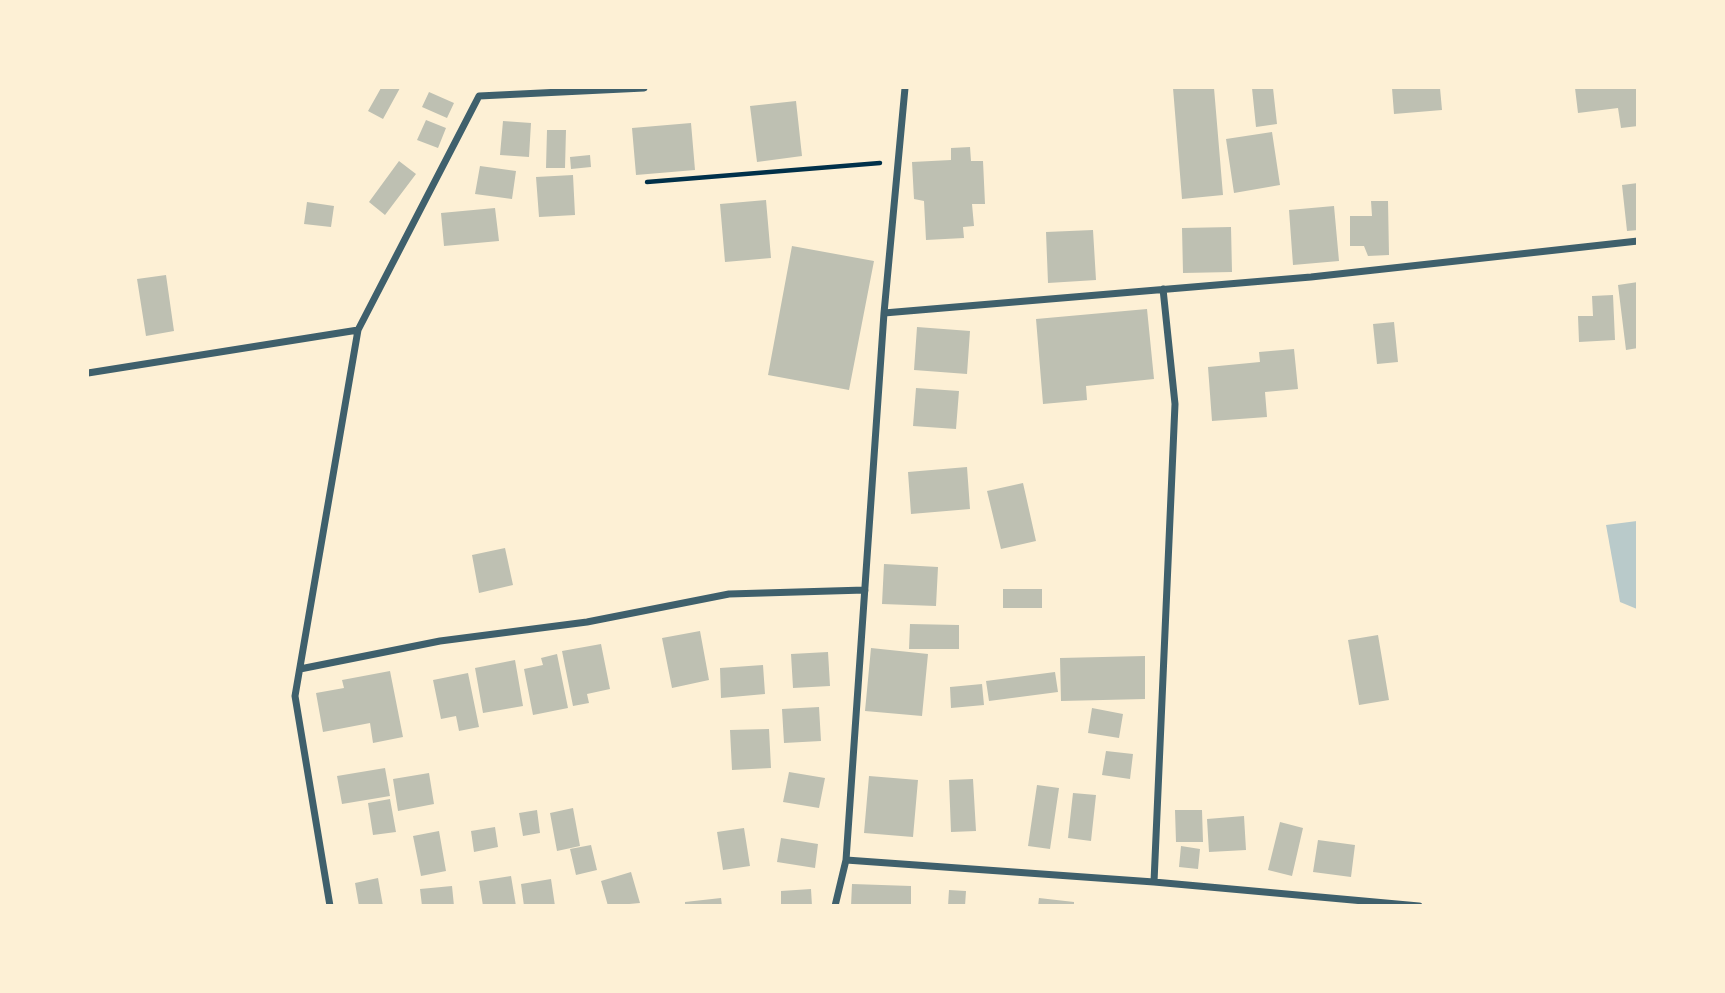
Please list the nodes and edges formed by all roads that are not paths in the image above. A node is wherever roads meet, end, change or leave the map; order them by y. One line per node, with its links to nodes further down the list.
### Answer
1 (644, 88): 6 (street)
2 (905, 88): 5 (street)
3 (1637, 241): 4 (street)
4 (1163, 289): 5 (street); 11 (street)
5 (884, 313): 8 (street)
6 (358, 330): 7 (street); 9 (street)
7 (88, 373)
8 (865, 590): 9 (street); 10 (street)
9 (300, 669): 12 (street)
10 (846, 860): 11 (street); 13 (street)
11 (1154, 882): 14 (street)
12 (330, 905)
13 (835, 905)
14 (1419, 905)

